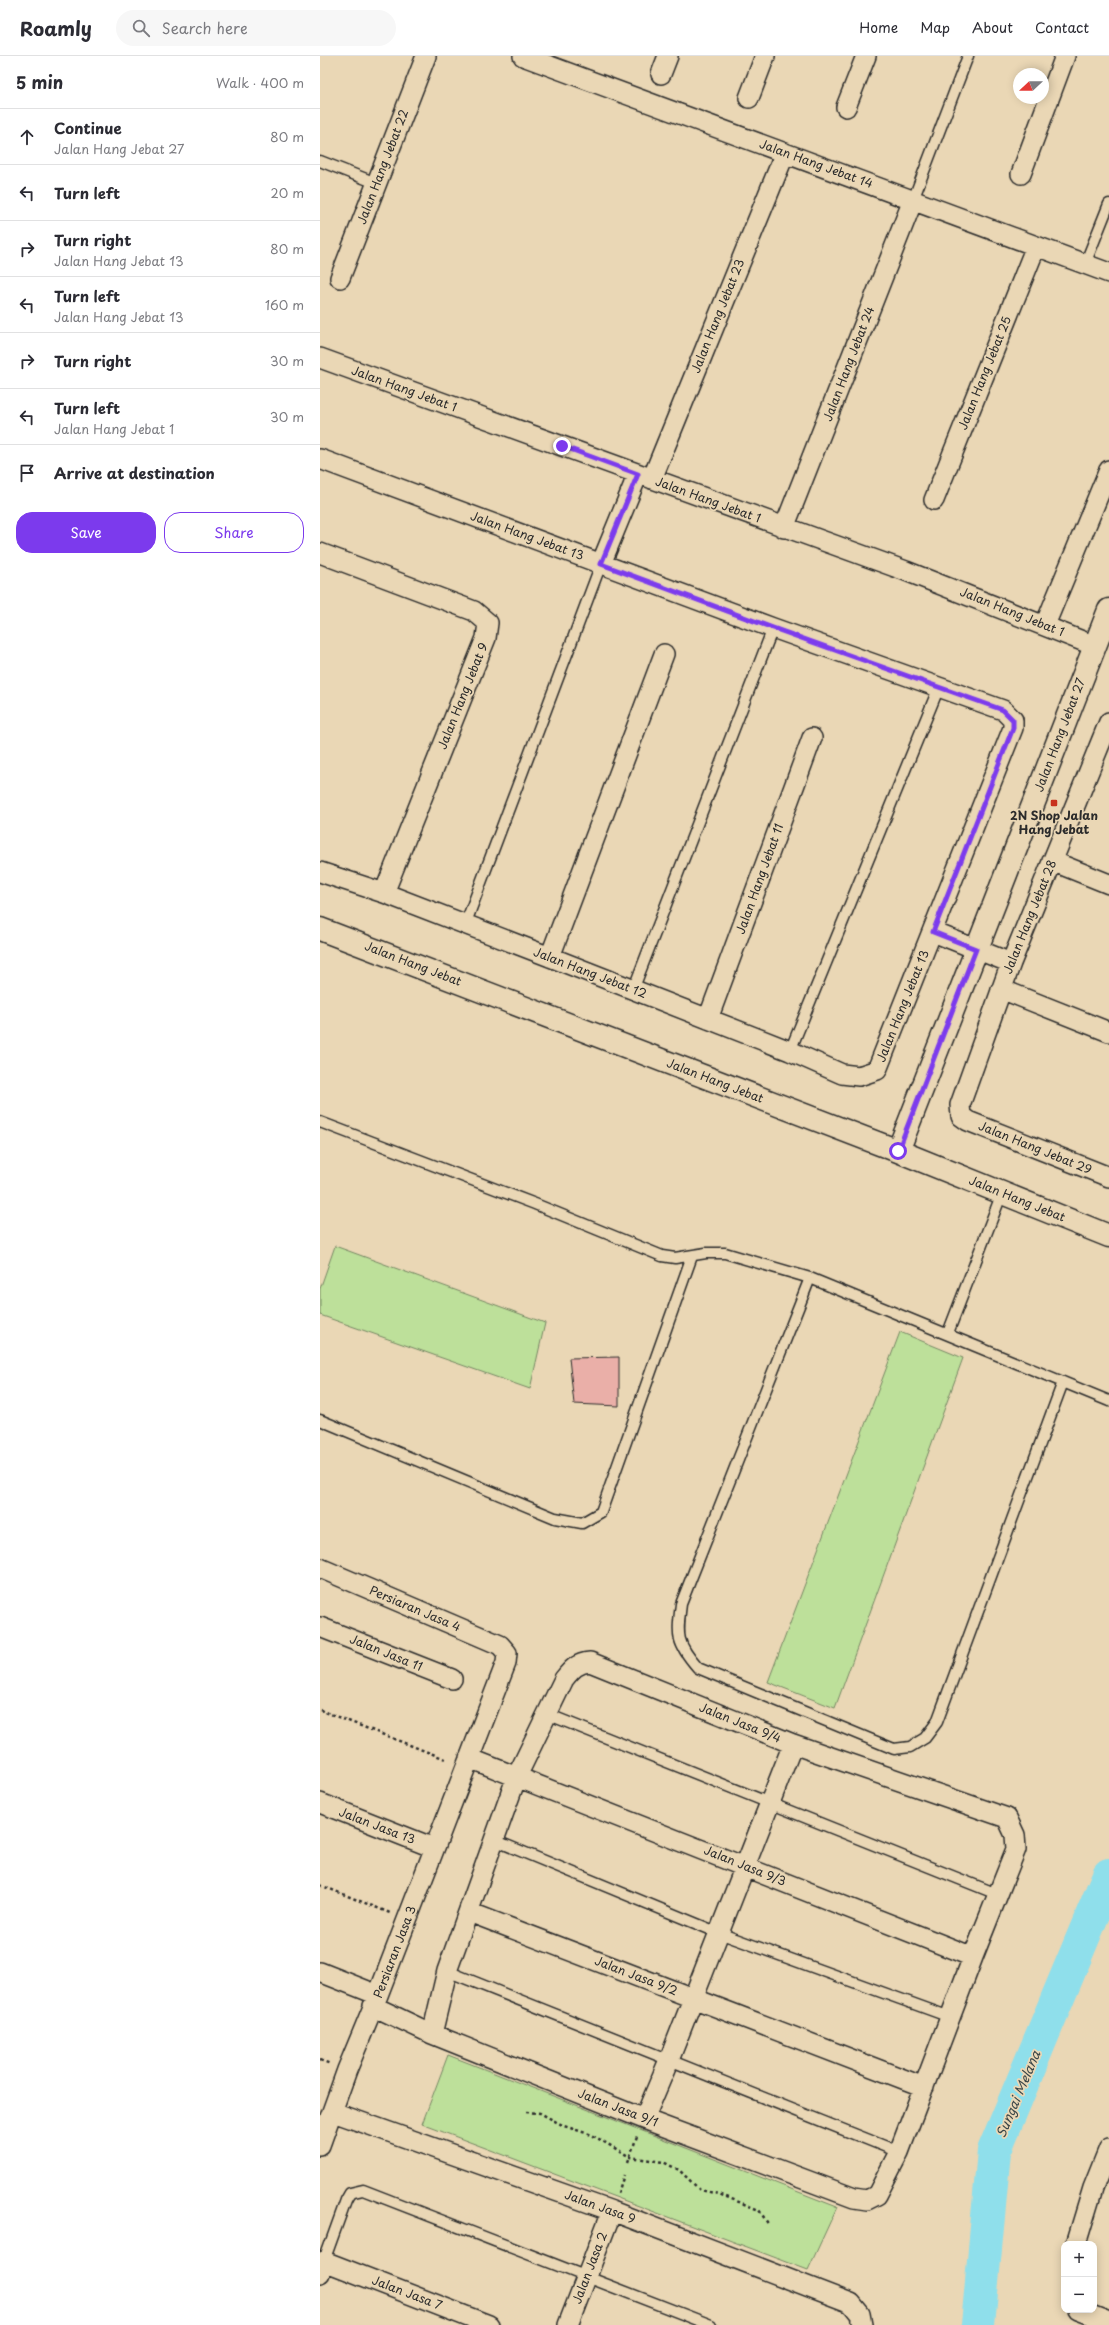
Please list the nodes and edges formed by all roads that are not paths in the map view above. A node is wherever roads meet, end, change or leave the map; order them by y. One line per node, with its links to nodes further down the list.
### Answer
1 (426, 56): 14 (street, Jalan Hang Jebat 22)
2 (523, 56): 11 (street, Jalan Hang Jebat 14)
3 (668, 56): 8 (street)
4 (765, 56): 9 (street)
5 (866, 56): 10 (street)
6 (968, 56): 15 (lane)
7 (1065, 56): 13 (street)
8 (661, 74)
9 (749, 98)
10 (846, 107)
11 (785, 153): 15 (street, Jalan Hang Jebat 14); 24 (street, Jalan Hang Jebat 23)
12 (320, 161): 14 (lane)
13 (1021, 174)
14 (376, 183): 20 (street, Jalan Hang Jebat 22)
15 (913, 200): 17 (street, Jalan Hang Jebat 14); 26 (street, Jalan Hang Jebat 24)
16 (1109, 204): 18 (lane)
17 (1036, 246): 18 (street, Jalan Hang Jebat 14); 25 (street, Jalan Hang Jebat 25)
18 (1085, 264): 19 (street, Jalan Hang Jebat 14)
19 (1109, 273)
20 (340, 278)
21 (320, 358): 24 (street, Jalan Hang Jebat 1)
22 (320, 459): 28 (street, Jalan Hang Jebat 13)
23 (1109, 470): 30 (street)
24 (645, 477): 26 (street, Jalan Hang Jebat 1); 28 (street, Jalan Hang Jebat 23)
25 (934, 500)
26 (784, 528): 30 (street, Jalan Hang Jebat 1)
27 (320, 553): 40 (street, Jalan Hang Jebat 9)
28 (601, 564): 31 (street, Jalan Hang Jebat 13); 41 (lane)
29 (1109, 610): 32 (street, Jalan Hang Jebat 27)
30 (1046, 625): 32 (street, Jalan Hang Jebat 1)
31 (773, 628): 34 (street, Jalan Hang Jebat 13); 48 (lane)
32 (1095, 646): 44 (street, Jalan Hang Jebat 27)
33 (664, 654): 45 (street)
34 (939, 687): 43 (street, Jalan Hang Jebat 13); 51 (lane)
35 (1107, 733): 37 (street, Jalan Hang Jebat 28)
36 (812, 738): 49 (street, Jalan Hang Jebat 11)
37 (1052, 861): 39 (street); 46 (street, Jalan Hang Jebat 28)
38 (320, 872): 40 (street, Jalan Hang Jebat 12)
39 (1109, 884)
40 (384, 893): 41 (street, Jalan Hang Jebat 12)
41 (465, 925): 45 (street, Jalan Hang Jebat 12)
42 (320, 929): 55 (street, Jalan Hang Jebat)
43 (933, 932): 44 (street); 52 (street, Jalan Hang Jebat 13)
44 (976, 949): 46 (street); 55 (street, Jalan Hang Jebat 27)
45 (550, 957): 48 (street, Jalan Hang Jebat 12)
46 (1011, 963): 47 (street, Jalan Hang Jebat 28)
47 (1001, 989): 50 (street); 53 (street, Jalan Hang Jebat 28)
48 (633, 990): 49 (street, Jalan Hang Jebat 12)
49 (708, 1019): 51 (street, Jalan Hang Jebat 12)
50 (1109, 1032)
51 (790, 1050): 52 (street, Jalan Hang Jebat 12)
52 (859, 1076)
53 (961, 1116): 56 (street, Jalan Hang Jebat 29)
54 (320, 1122): 59 (lane)
55 (898, 1151): 57 (street, Jalan Hang Jebat)
56 (1109, 1178)
57 (1002, 1193): 58 (street, Jalan Hang Jebat); 61 (lane)
58 (1109, 1236)
59 (692, 1256): 60 (lane); 64 (lane)
60 (810, 1278): 61 (lane); 62 (lane)
61 (948, 1333): 62 (lane)
62 (1063, 1382): 63 (lane)
63 (1109, 1401)
64 (320, 1420)
65 (320, 1568): 67 (street, Persiaran Jasa 4)
66 (320, 1627): 68 (street, Jalan Jasa 11)
67 (507, 1653): 71 (street, Persiaran Jasa 3)
68 (452, 1679)
69 (547, 1714): 70 (street, Jalan Jasa 9/4); 72 (street, Jalan Jasa 9/4); 74 (lane)
70 (793, 1744): 74 (street); 78 (street, Jalan Jasa 9/4)
71 (467, 1763): 72 (street); 76 (street, Persiaran Jasa 3)
72 (517, 1776): 75 (street, Jalan Jasa 9/4); 77 (street, Jalan Jasa 9/3)
73 (320, 1803): 76 (street, Jalan Jasa 13)
74 (770, 1804): 77 (street); 78 (lane)
75 (494, 1840): 79 (street, Jalan Jasa 9/4); 80 (lane)
76 (434, 1848): 85 (street, Persiaran Jasa 3)
77 (745, 1866): 80 (street); 81 (street, Jalan Jasa 9/3)
78 (997, 1894): 81 (street)
79 (469, 1912): 82 (street); 84 (street, Jalan Jasa 9/2)
80 (719, 1933): 84 (street); 86 (lane)
81 (973, 1957): 86 (street)
82 (447, 1971): 87 (street); 88 (lane)
83 (320, 1972): 85 (street, Jalan Jasa 9/1)
84 (693, 1998): 88 (street); 89 (street, Jalan Jasa 9/2)
85 (376, 2001): 87 (street, Jalan Jasa 9/1); 90 (street, Persiaran Jasa 3)
86 (950, 2017): 89 (street)
87 (432, 2034): 91 (street, Jalan Jasa 9/1)
88 (669, 2060): 91 (street); 94 (lane)
89 (924, 2087): 94 (street)
90 (333, 2112): 92 (street, Persiaran Jasa 3); 95 (street, Jalan Jasa 9)
91 (644, 2119): 94 (street, Jalan Jasa 9/1)
92 (320, 2145)
93 (1109, 2148): 96 (street)
94 (899, 2152)
95 (612, 2211): 98 (street, Jalan Jasa 2); 101 (street, Jalan Jasa 9)
96 (1077, 2241)
97 (322, 2267): 98 (lane); 103 (street, Jalan Jasa 7)
98 (587, 2277): 104 (street, Jalan Jasa 2); 105 (lane)
99 (1069, 2313): 106 (street)
100 (1086, 2313): 102 (street)
101 (861, 2319)
102 (1109, 2322)
103 (489, 2325)
104 (568, 2325)
105 (711, 2325)
106 (1071, 2325)

